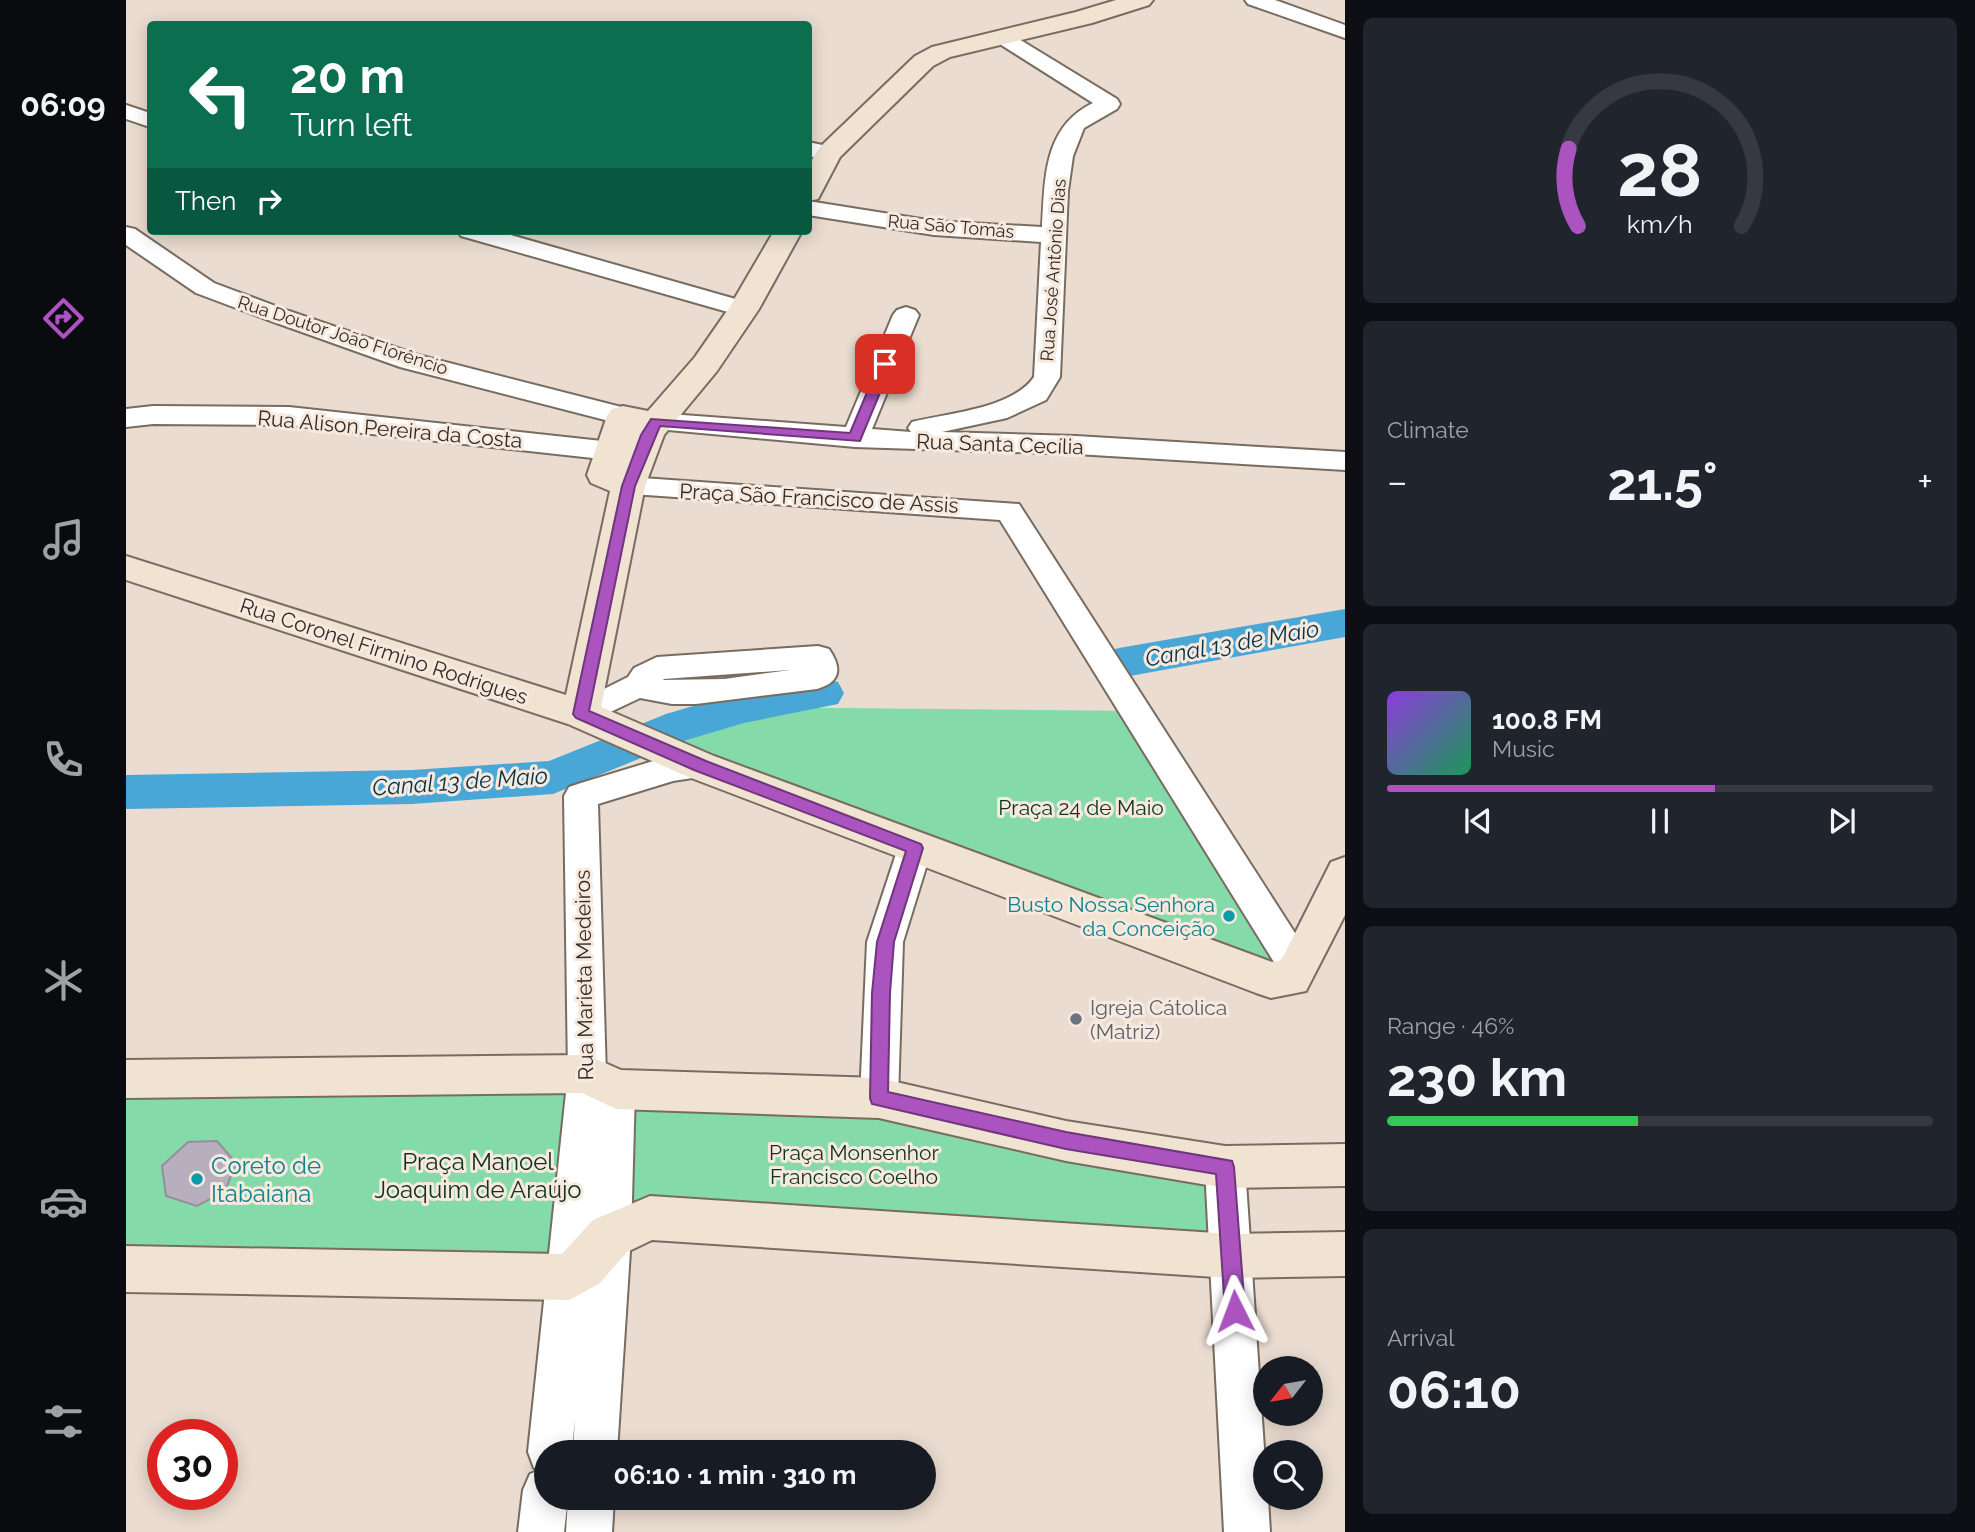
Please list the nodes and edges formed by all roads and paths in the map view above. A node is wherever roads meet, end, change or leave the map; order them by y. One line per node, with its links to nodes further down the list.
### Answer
1 (1141, 0): 4 (street)
2 (1255, 0): 3 (street)
3 (1345, 32)
4 (1002, 37): 7 (street); 11 (street, Rua José Antônio Dias)
5 (126, 112): 6 (street)
6 (147, 119)
7 (819, 151): 8 (street)
8 (812, 178)
9 (812, 209): 11 (street, Rua São Tomás)
10 (126, 234): 17 (street, Rua Doutor João Florêncio)
11 (1053, 234): 19 (street, Rua José Antônio Dias)
12 (484, 235): 14 (street)
13 (786, 235): 14 (street)
14 (744, 309): 17 (street)
15 (906, 315): 18 (street)
16 (126, 418): 20 (street, Rua Alison Pereira da Costa)
17 (639, 419): 18 (street, Rua Santa Cecília); 20 (street); 23 (street)
18 (855, 438): 19 (street, Rua Santa Cecília)
19 (898, 440): 21 (street, Rua Santa Cecília)
20 (611, 451): 23 (street)
21 (1334, 461): 22 (street)
22 (1345, 482)
23 (628, 486): 26 (street); 30 (street, Praça São Francisco de Assis)
24 (126, 568): 26 (street, Rua Coronel Firmino Rodrigues)
25 (639, 685): 26 (street)
26 (581, 714): 27 (street, Rua Coronel Firmino Rodrigues)
27 (700, 766): 28 (street); 32 (street, Rua Marieta Medeiros)
28 (915, 848): 30 (street); 33 (street)
29 (1345, 873): 30 (street)
30 (1284, 975)
31 (126, 1079): 32 (street)
32 (602, 1082): 33 (street); 36 (street, Rua Marieta Medeiros); 40 (street, Rua Marieta Medeiros)
33 (879, 1098): 35 (street)
34 (1345, 1165): 35 (street)
35 (1225, 1167): 38 (street)
36 (610, 1236): 38 (street); 40 (street); 42 (street, Rua Marieta Medeiros)
37 (1345, 1254): 38 (street)
38 (1231, 1256): 47 (street)
39 (126, 1269): 40 (street)
40 (569, 1277): 41 (street, Rua Marieta Medeiros)
41 (551, 1440)
42 (596, 1440)
43 (544, 1510): 45 (street)
44 (590, 1510): 46 (street)
45 (541, 1532)
46 (589, 1532)
47 (1247, 1532)

